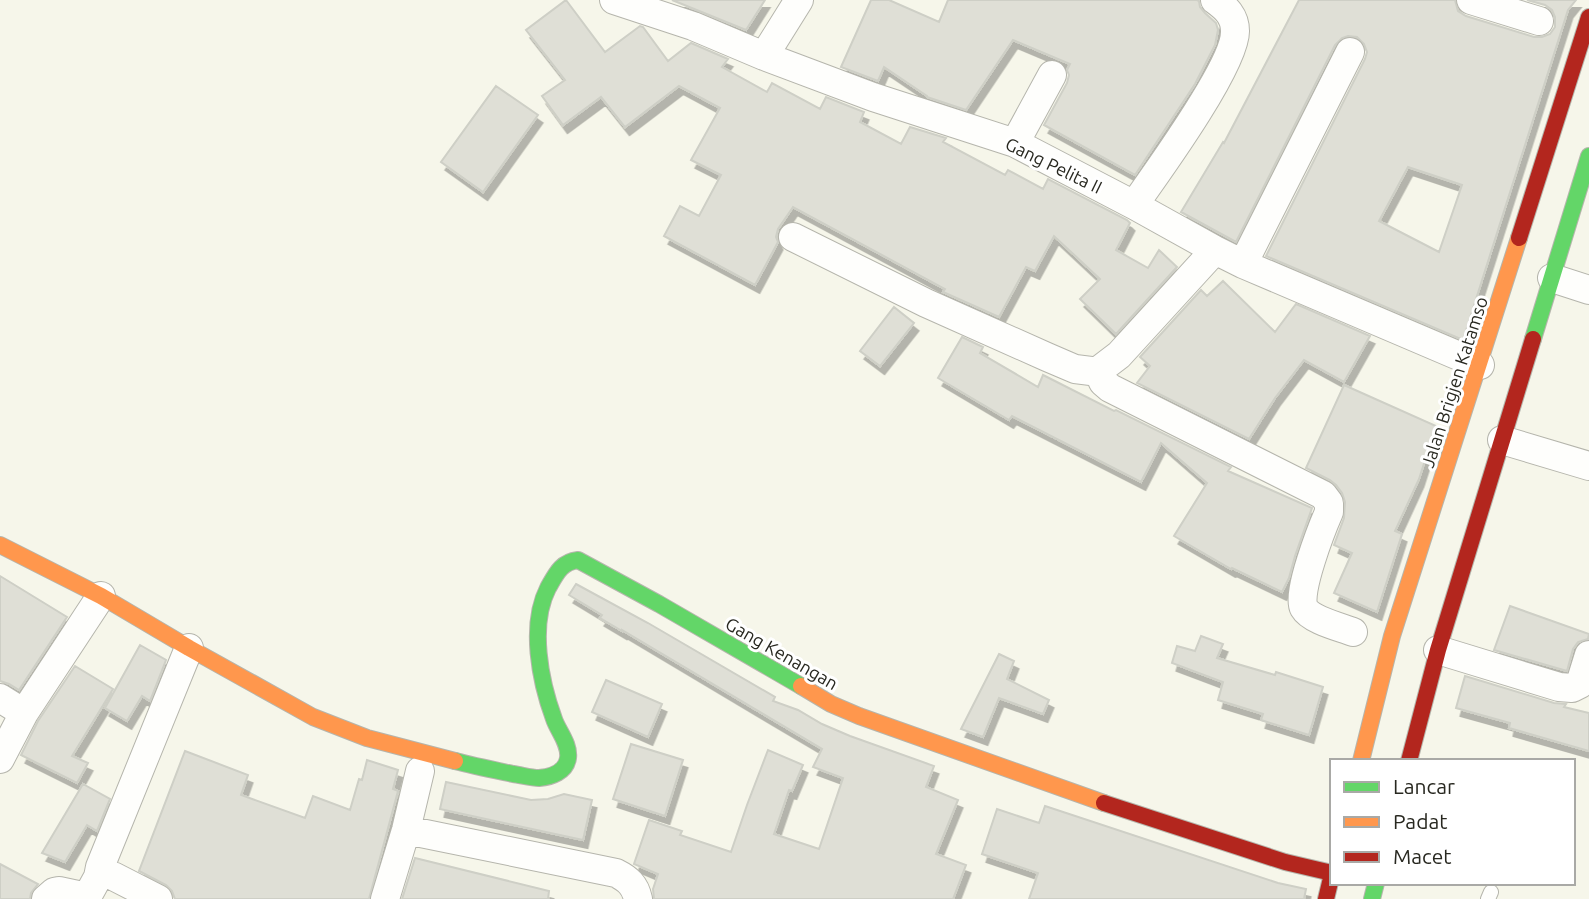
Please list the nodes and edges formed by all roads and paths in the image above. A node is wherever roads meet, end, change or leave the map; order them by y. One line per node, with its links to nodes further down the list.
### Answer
1 (614, 0): 8 (street, Gang Pelita II)
2 (799, 0): 8 (street)
3 (1215, 0): 12 (street)
4 (1471, 0): 6 (street)
5 (1589, 17): 18 (street, Jalan Brigjen Katamso)
6 (1539, 21)
7 (1350, 52): 15 (street)
8 (764, 55): 10 (street, Gang Pelita II)
9 (1052, 75): 10 (street)
10 (1015, 143): 12 (street, Gang Pelita II)
11 (1589, 156): 16 (street)
12 (1134, 205): 14 (street, Gang Pelita II)
13 (793, 237): 19 (street)
14 (1215, 250): 15 (street, Gang Pelita II); 19 (street)
15 (1244, 264): 18 (street, Gang Pelita II)
16 (1552, 278): 17 (street); 20 (street)
17 (1589, 290)
18 (1480, 365): 31 (street, Jalan Brigjen Katamso)
19 (1098, 371): 24 (street)
20 (1502, 440): 21 (street); 26 (street)
21 (1589, 466)
22 (0, 545): 23 (street)
23 (101, 596): 25 (street); 29 (street)
24 (1353, 632)
25 (189, 648): 33 (street); 38 (street)
26 (1438, 650): 27 (street); 32 (street)
27 (1589, 655)
28 (0, 698): 29 (street)
29 (24, 713): 30 (street)
30 (0, 759)
31 (1361, 759)
32 (1410, 759)
33 (424, 763): 34 (street); 35 (street, Gang Kenangan)
34 (406, 830): 40 (street); 41 (street)
35 (1330, 873)
36 (113, 876): 39 (street)
37 (1330, 882): 42 (street)
38 (46, 899)
39 (158, 899)
40 (385, 899)
41 (638, 899)
42 (1326, 899)

